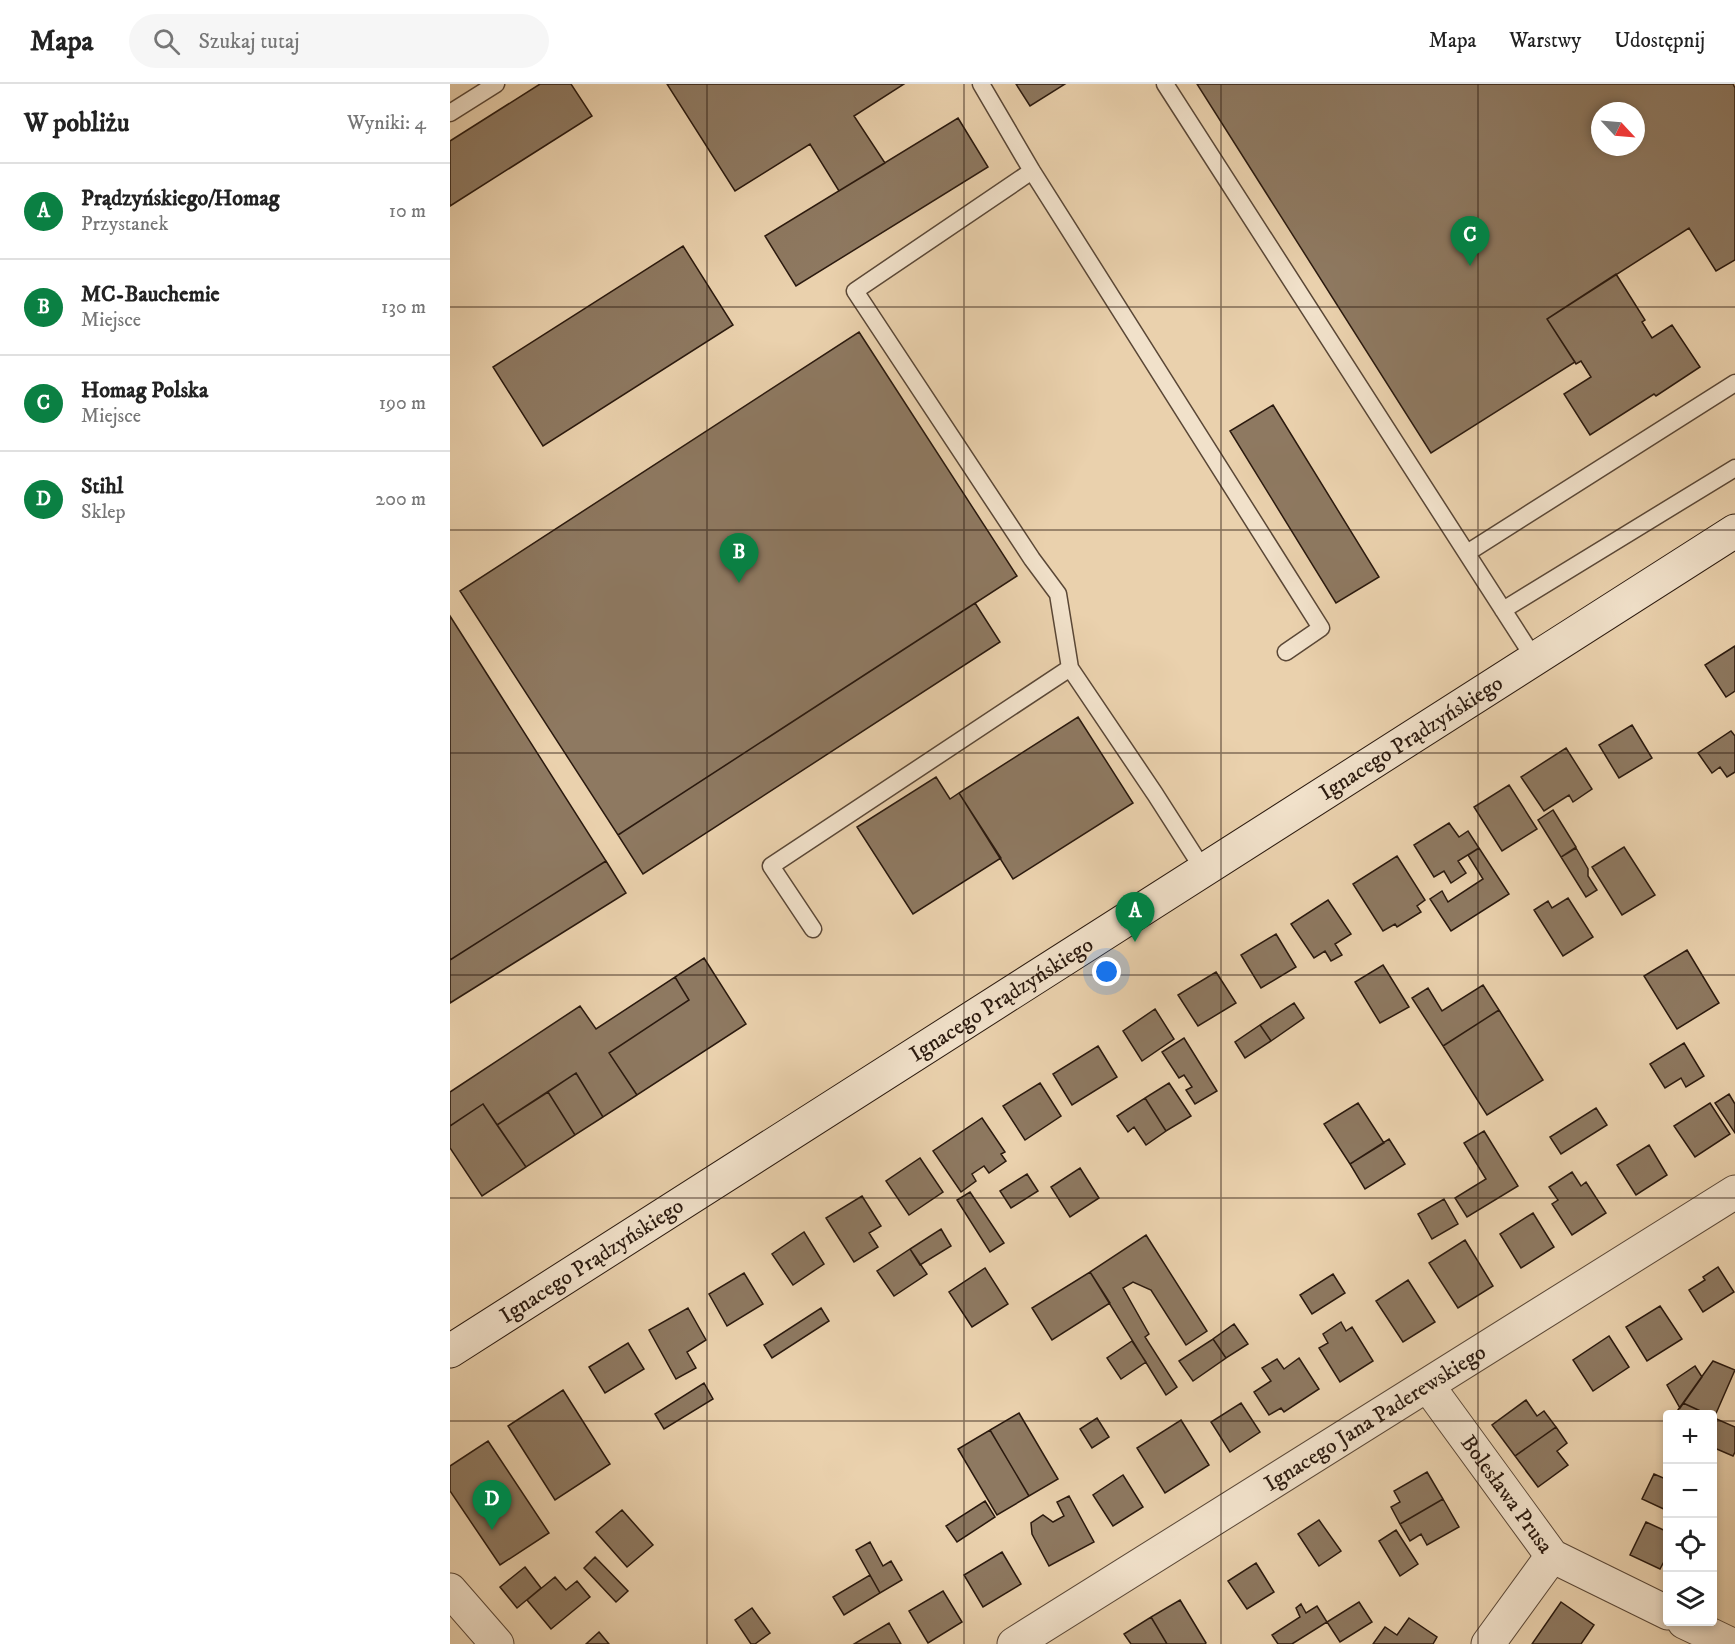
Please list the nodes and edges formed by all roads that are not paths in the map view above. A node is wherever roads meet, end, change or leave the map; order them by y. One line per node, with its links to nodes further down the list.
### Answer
1 (496, 84): 4 (lane)
2 (981, 84): 5 (lane)
3 (1165, 84): 9 (lane)
4 (450, 113)
5 (1032, 171): 11 (lane); 13 (lane)
6 (1735, 383): 9 (lane)
7 (1735, 468): 10 (lane)
8 (1735, 531): 12 (street, Ignacego Prądzyńskiego)
9 (1467, 553): 10 (lane)
10 (1503, 610): 12 (lane)
11 (1286, 652)
12 (1534, 658): 14 (street, Ignacego Prądzyńskiego)
13 (1070, 668): 14 (lane); 15 (lane)
14 (1203, 869): 17 (street, Ignacego Prądzyńskiego)
15 (813, 929)
16 (1735, 1192): 18 (street, Ignacego Jana Paderewskiego)
17 (450, 1351)
18 (1428, 1386): 19 (street, Bolesława Prusa); 24 (street, Ignacego Jana Paderewskiego)
19 (1552, 1556): 21 (street, Bolesława Prusa); 25 (street)
20 (450, 1590): 23 (street)
21 (1663, 1611)
22 (1692, 1626): 26 (street)
23 (497, 1644)
24 (1014, 1644)
25 (1488, 1644)
26 (1730, 1644)

